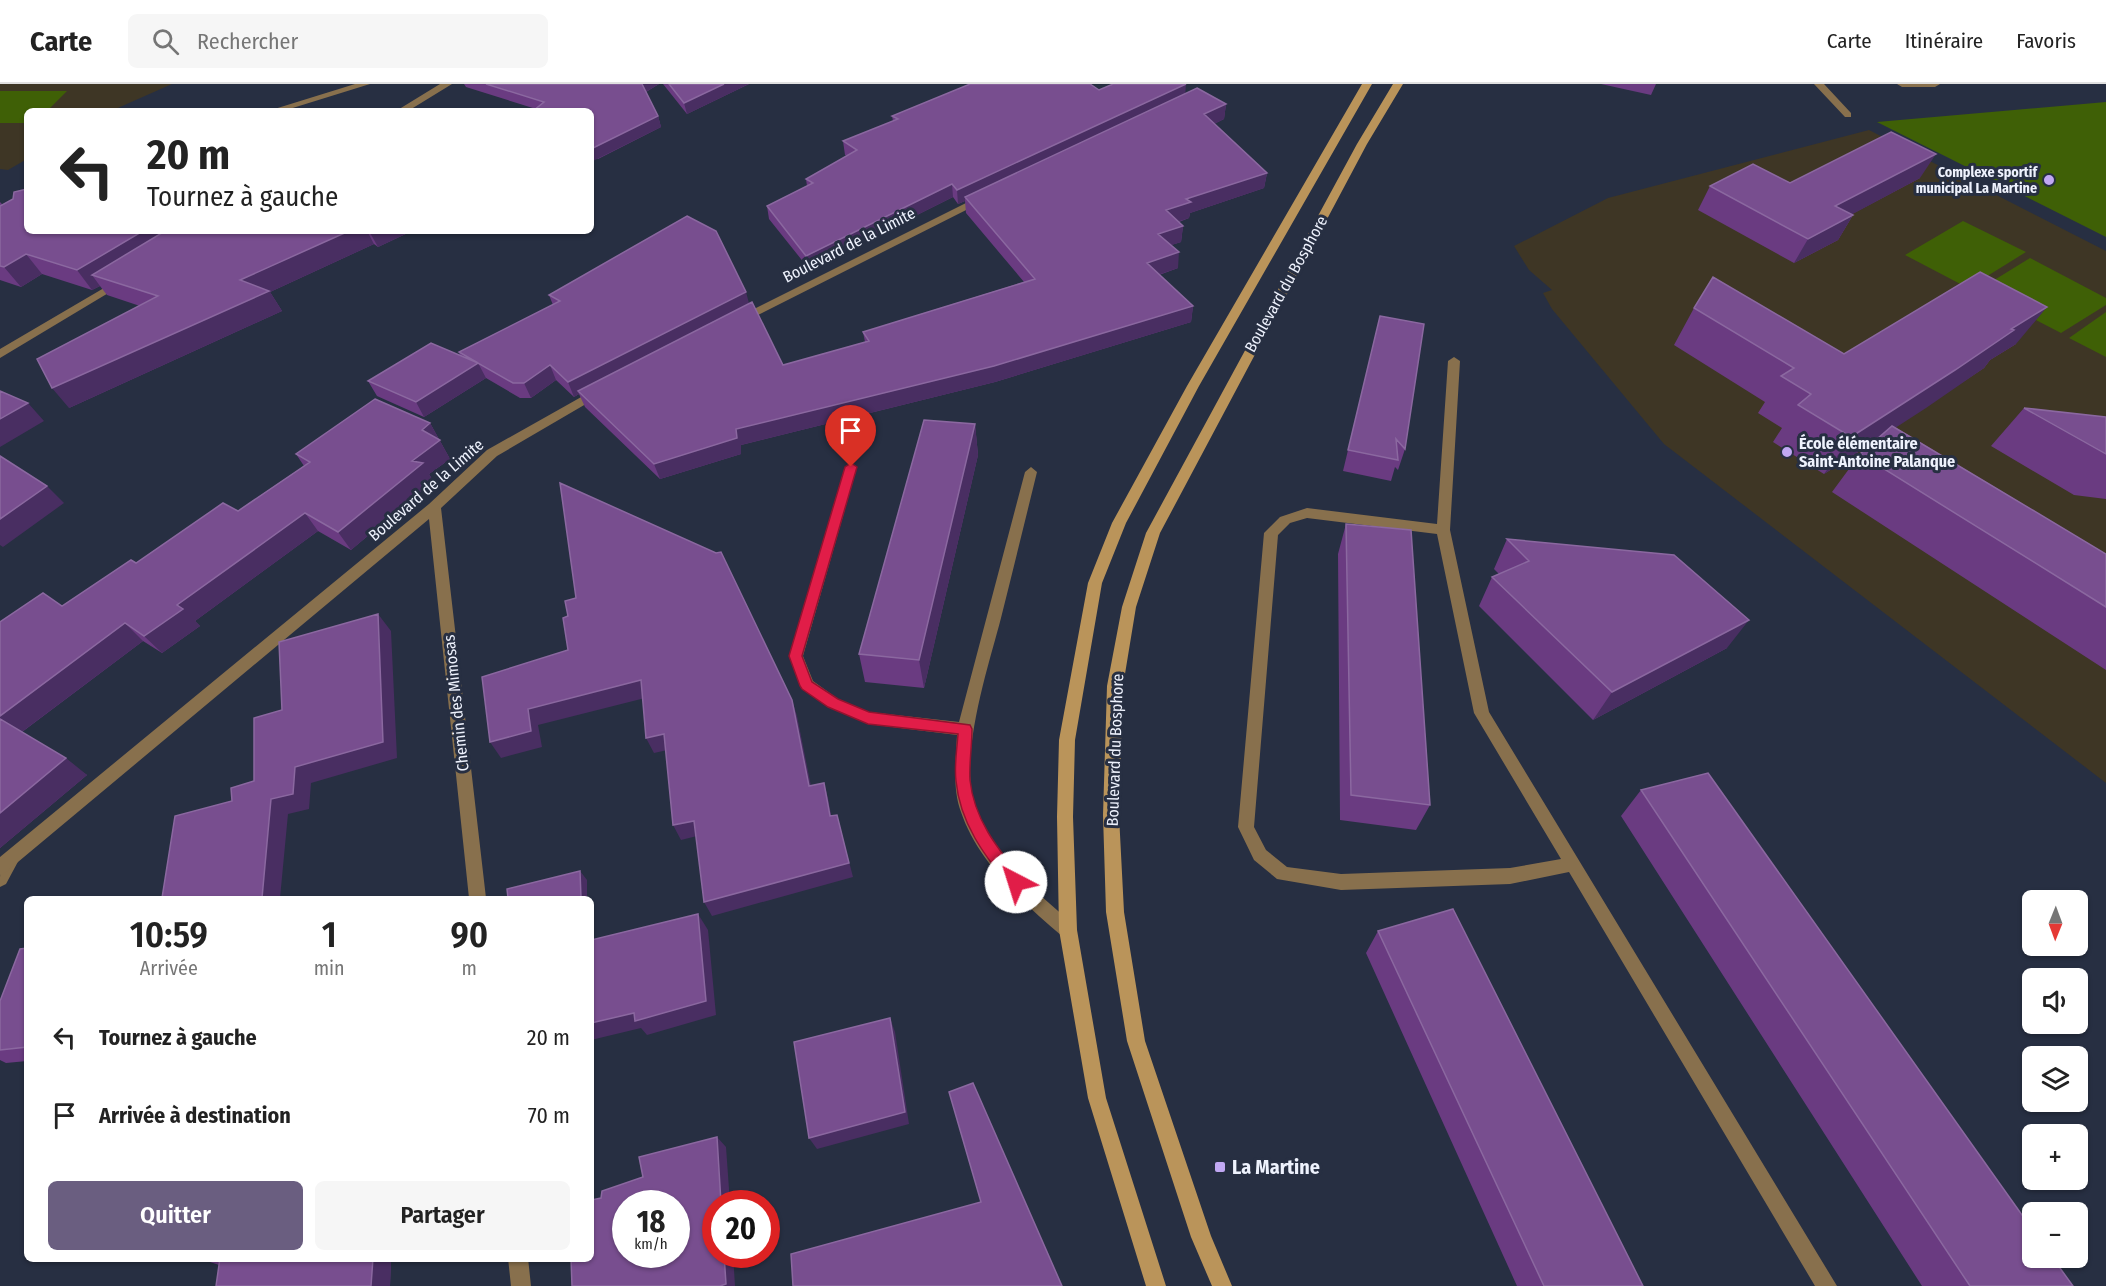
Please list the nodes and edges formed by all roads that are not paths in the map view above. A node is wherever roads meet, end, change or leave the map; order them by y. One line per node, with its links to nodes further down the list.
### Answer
1 (365, 84): 8 (street)
2 (447, 84): 9 (street)
3 (1367, 84): 26 (street, Boulevard du Bosphore)
4 (1398, 84): 30 (street, Boulevard du Bosphore)
5 (1819, 84): 10 (street)
6 (1902, 84): 7 (street)
7 (1935, 84)
8 (283, 108)
9 (406, 108)
10 (1848, 115)
11 (993, 193): 13 (street, Boulevard de la Limite)
12 (131, 274): 14 (street)
13 (730, 324)
14 (0, 354)
15 (1454, 361): 20 (street)
16 (614, 383): 19 (street, Boulevard de la Limite)
17 (851, 467): 21 (street)
18 (1030, 472): 21 (street)
19 (434, 507): 22 (street, Boulevard de la Limite); 25 (street, Chemin des Mimosas)
20 (1443, 530): 23 (street); 23 (street)
21 (965, 729): 26 (street)
22 (7, 861): 24 (street)
23 (1574, 864): 31 (street)
24 (0, 879)
25 (478, 896)
26 (1068, 930): 29 (street, Boulevard du Bosphore)
27 (518, 1262): 28 (street)
28 (521, 1286)
29 (1156, 1286)
30 (1222, 1286)
31 (1827, 1286)

